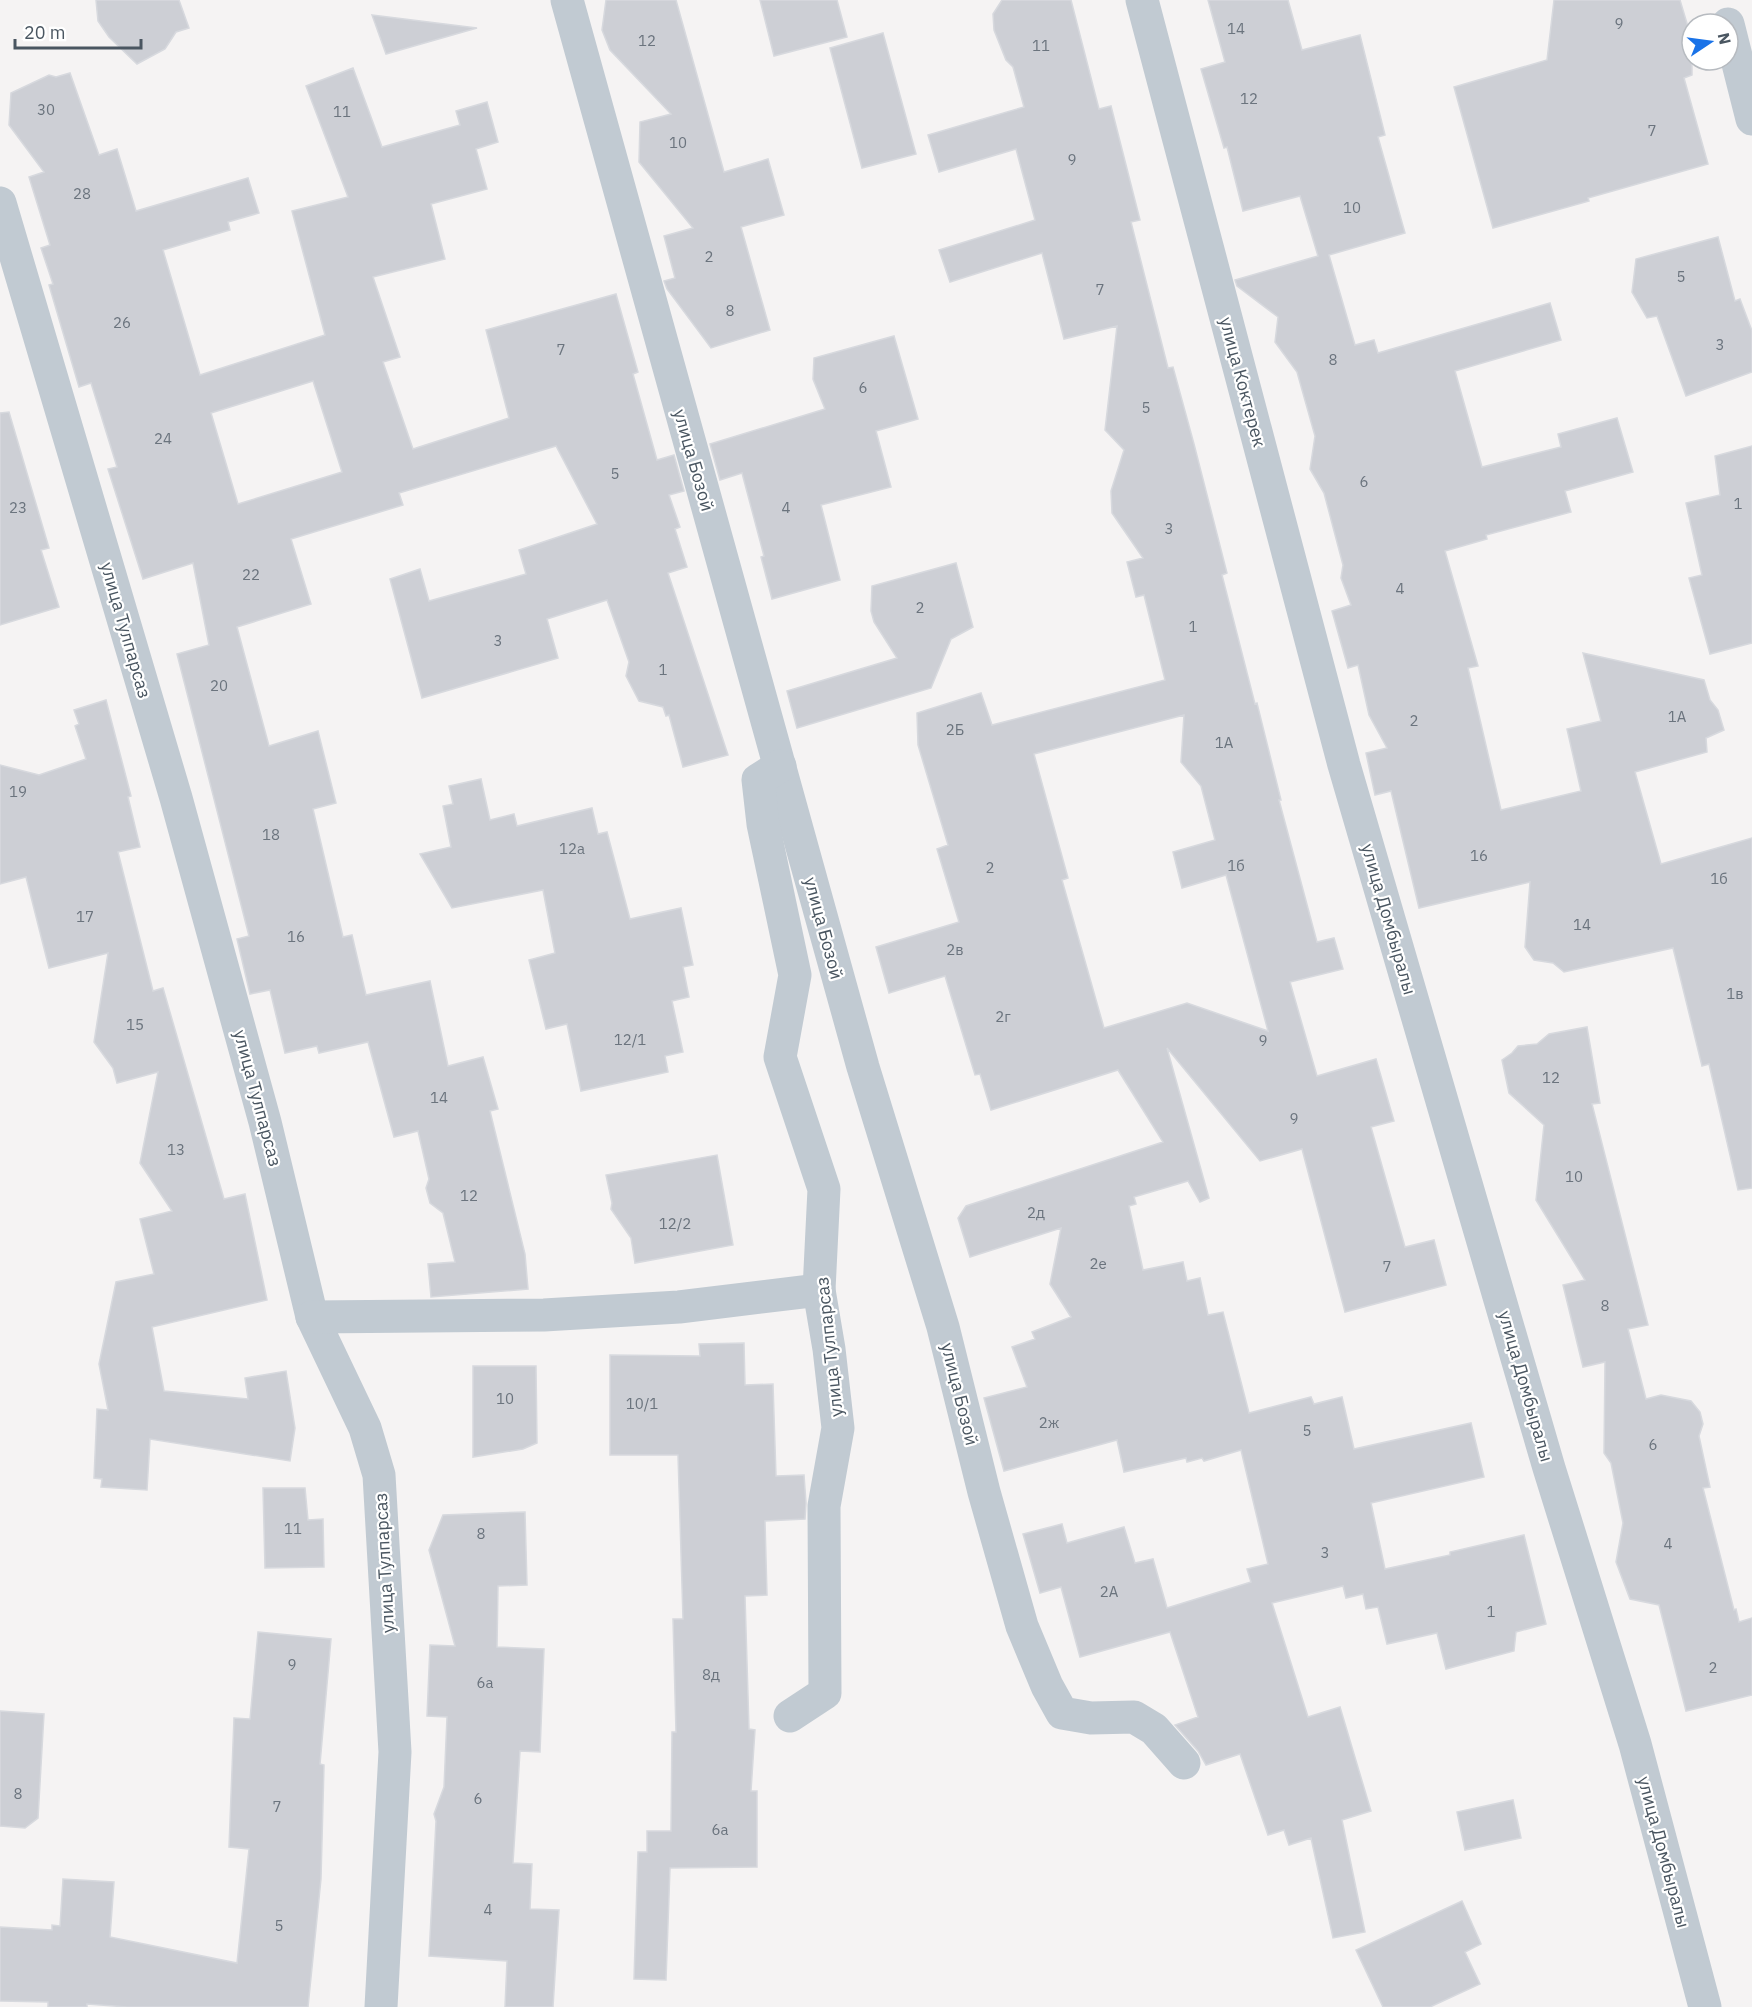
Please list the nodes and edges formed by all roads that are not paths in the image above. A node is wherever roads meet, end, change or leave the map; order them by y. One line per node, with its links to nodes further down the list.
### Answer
1 (567, 0): 7 (street, улица Бозой)
2 (1142, 0): 6 (street, улица Коктерек)
3 (1740, 72): 4 (street)
4 (1752, 119)
5 (0, 203): 9 (street, улица Тулпарсаз)
6 (1344, 765): 13 (street, улица Домбыралы)
7 (780, 766): 8 (street, улица Тулпарсаз); 11 (street, улица Бозой)
8 (819, 1290): 9 (street); 10 (street, улица Тулпарсаз)
9 (312, 1317): 12 (street, улица Тулпарсаз)
10 (790, 1716)
11 (1184, 1763)
12 (381, 2007)
13 (1705, 2007)

